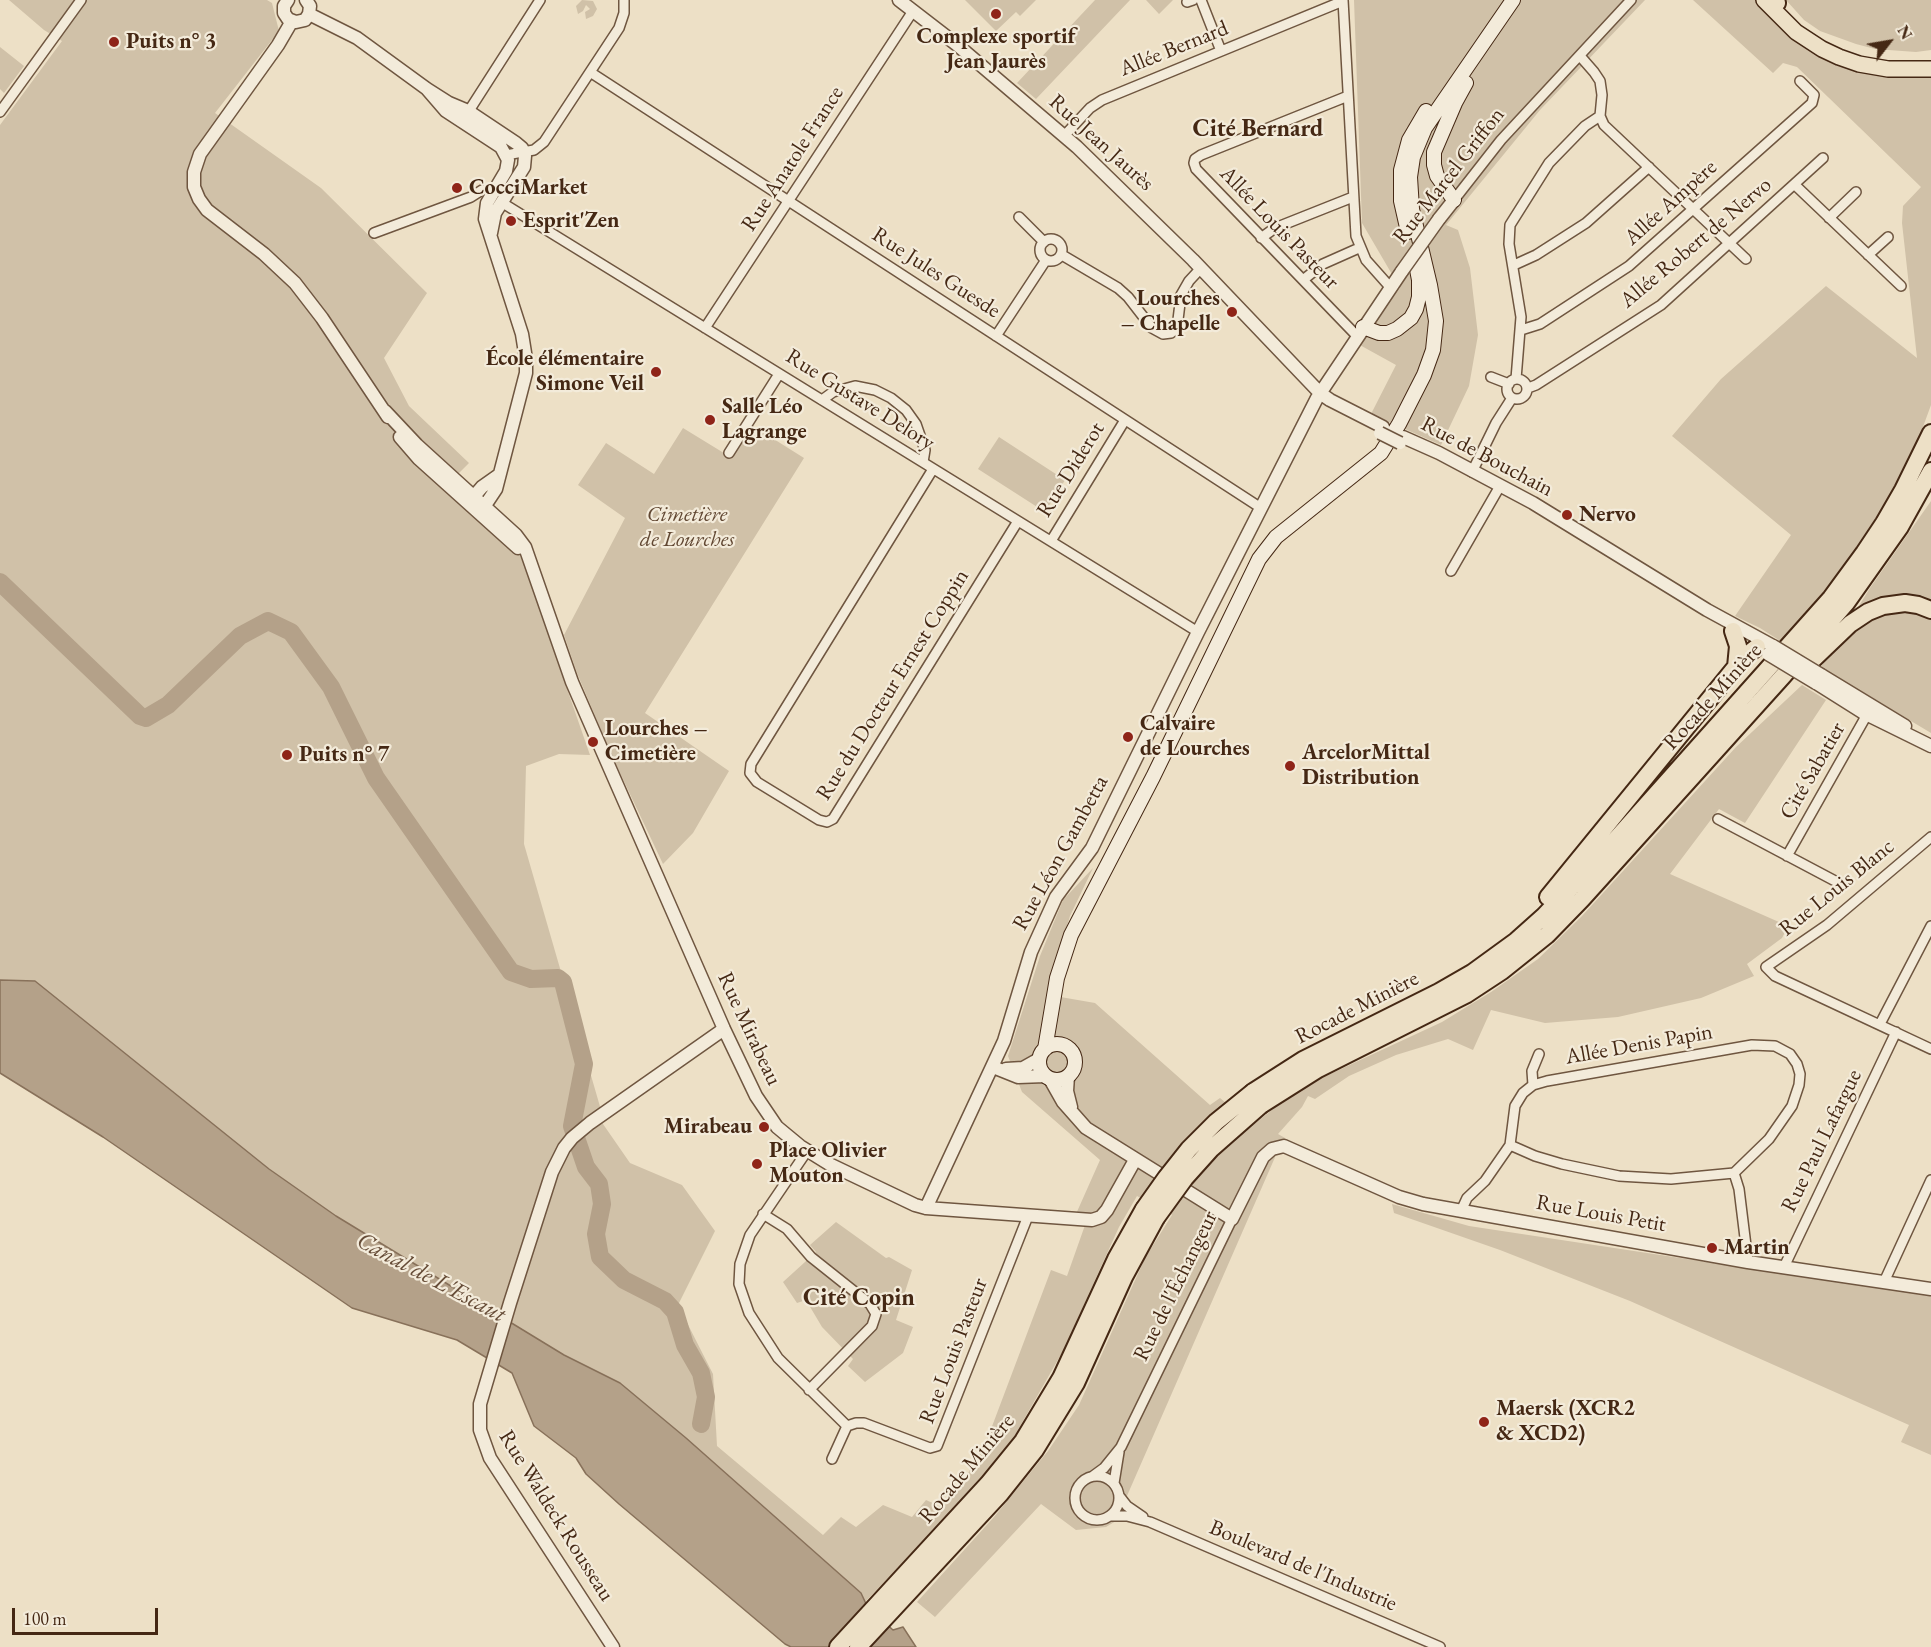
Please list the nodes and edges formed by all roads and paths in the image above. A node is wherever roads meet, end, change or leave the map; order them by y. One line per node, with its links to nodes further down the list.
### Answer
1 (81, 0): 23 (street)
2 (306, 0): 13 (street)
3 (540, 0): 24 (street)
4 (624, 0): 20 (street)
5 (899, 0): 12 (street, Rue Jean Jaurès)
6 (1201, 0): 15 (street)
7 (1631, 0): 16 (street, Rue Marcel Griffon)
8 (285, 1): 14 (street)
9 (1343, 1): 15 (street, Allée Bernard); 22 (street)
10 (1773, 1): 18 (main road); 19 (main road)
11 (1510, 3): 17 (main road); 35 (main road)
12 (913, 11): 26 (street, Rue Jean Jaurès); 36 (street, Rue Anatole France)
13 (309, 14): 14 (street); 24 (street)
14 (292, 21): 75 (street, Rue Mirabeau)
15 (1221, 51): 26 (street, Allée Bernard)
16 (1580, 56): 25 (street); 35 (street, Rue Marcel Griffon)
17 (1473, 57): 57 (main road); 96 (main road)
18 (1931, 61)
19 (1931, 69)
20 (590, 72): 27 (street); 36 (street, Rue Jules Guesde)
21 (1800, 81): 37 (street, Allée Ampère)
22 (1348, 96): 34 (street); 42 (street, Allée Louis Pasteur)
23 (0, 112)
24 (465, 116): 27 (street); 28 (street)
25 (1600, 116): 30 (street); 50 (street)
26 (1064, 136): 51 (street, Rue Jean Jaurès)
27 (524, 152): 28 (street); 33 (street)
28 (506, 155): 33 (street)
29 (1824, 158): 31 (street, Allée Robert de Nervo)
30 (1649, 167): 37 (street); 50 (street)
31 (1794, 185): 39 (street); 44 (street, Allée Robert de Nervo)
32 (1856, 192): 39 (street)
33 (491, 196): 40 (street); 55 (street, Rue Gustave Delory); 73 (street)
34 (1353, 197): 42 (street); 45 (street)
35 (1454, 200): 54 (street, Rue Marcel Griffon, bridge)
36 (789, 201): 55 (street, Rue Anatole France); 58 (street, Rue Jules Guesde)
37 (1693, 209): 44 (street); 56 (street, Allée Ampère)
38 (1018, 217): 43 (street)
39 (1829, 218): 47 (street)
40 (374, 232)
41 (1888, 237): 47 (street)
42 (1261, 238): 52 (street, Allée Louis Pasteur)
43 (1044, 242): 46 (street); 49 (street)
44 (1729, 243): 48 (street); 62 (street, Allée Robert de Nervo)
45 (1359, 248): 52 (street); 54 (street)
46 (1062, 255): 49 (street); 51 (street)
47 (1868, 255): 53 (street)
48 (1746, 259)
49 (1046, 260): 58 (street)
50 (1514, 266): 56 (street)
51 (1202, 268): 63 (street, Rue Jean Jaurès)
52 (1303, 280): 57 (street, Allée Louis Pasteur)
53 (1901, 286)
54 (1390, 288): 57 (street, Rue Marcel Griffon)
55 (705, 328): 59 (street, Rue Gustave Delory)
56 (1521, 330): 61 (street)
57 (1360, 332): 63 (street, Rue Marcel Griffon)
58 (996, 336): 66 (street, Rue Jules Guesde)
59 (779, 374): 65 (street, Rue Gustave Delory); 68 (street)
60 (1491, 377): 61 (street)
61 (1512, 381): 62 (street); 64 (street)
62 (1528, 388): 64 (street)
63 (1318, 396): 72 (street, Rue de Bouchain); 76 (street, Rue Léon Gambetta)
64 (1512, 398): 72 (street)
65 (822, 400): 69 (street, Rue Gustave Delory); 69 (street)
66 (1125, 420): 76 (street, Rue Jules Guesde); 79 (street, Rue Diderot)
67 (1931, 433): 95 (highway, Rocade Minière)
68 (729, 453)
69 (923, 462): 70 (street, Rue Gustave Delory)
70 (933, 469): 78 (street, Rue Gustave Delory); 78 (street, Rue du Docteur Ernest Coppin)
71 (1931, 471): 87 (highway, Rocade Minière)
72 (1472, 472): 74 (street, Rue de Bouchain)
73 (499, 475): 75 (street); 77 (street)
74 (1500, 486): 80 (street); 81 (street, Rue de Bouchain)
75 (471, 500): 77 (street, Rue Mirabeau)
76 (1261, 508): 84 (street, Rue Léon Gambetta)
77 (482, 510): 98 (street, Rue Mirabeau)
78 (1018, 521): 79 (street, Rue Gustave Delory)
79 (1051, 541): 84 (street, Rue Gustave Delory)
80 (1451, 571)
81 (1707, 610): 83 (street); 85 (street)
82 (1931, 610): 87 (highway)
83 (1733, 631): 85 (street); 86 (highway)
84 (1197, 632): 104 (street, Rue Léon Gambetta)
85 (1768, 648): 86 (highway); 88 (street, bridge)
86 (1736, 667): 95 (highway)
87 (1755, 706): 108 (highway, Rocade Minière)
88 (1870, 711): 89 (street); 92 (street, Cité Sabatier)
89 (1931, 744)
90 (1718, 819): 92 (street, Cité Sabatier)
91 (1931, 837): 97 (street, Rue Louis Blanc)
92 (1787, 856): 93 (street, Cité Sabatier)
93 (1838, 882)
94 (1931, 926): 97 (street)
95 (1439, 992): 108 (highway, Rocade Minière)
96 (1054, 1000): 100 (main road); 102 (main road)
97 (1880, 1024): 99 (street)
98 (724, 1029): 112 (street, Rue Mirabeau); 135 (street, Rue Waldeck Rousseau)
99 (1896, 1032): 101 (street); 122 (street, Rue Paul Lafargue)
100 (1066, 1047): 102 (main road); 105 (main road)
101 (1931, 1048)
102 (1042, 1054): 104 (street); 106 (main road)
103 (1539, 1054): 107 (street)
104 (993, 1067): 106 (street); 116 (street, Rue Léon Gambetta)
105 (1068, 1076): 106 (main road); 109 (street)
106 (1048, 1077): 109 (street)
107 (1533, 1085): 110 (street); 114 (street, Allée Denis Papin)
108 (1257, 1099): 134 (highway, Rocade Minière, bridge)
109 (1077, 1119): 113 (street)
110 (1510, 1145): 114 (street); 117 (street)
111 (1274, 1148): 117 (street, Rue Louis Petit); 120 (street, Rue de l'Échangeur)
112 (807, 1151): 116 (street, Rue Mirabeau); 118 (street)
113 (1135, 1160): 119 (street, Rue Mirabeau); 120 (street)
114 (1734, 1173): 121 (street)
115 (1931, 1180): 123 (street)
116 (926, 1208): 119 (street, Rue Mirabeau)
117 (1461, 1211): 121 (street, Rue Louis Petit)
118 (763, 1214): 125 (street); 125 (street)
119 (1028, 1216): 126 (street, Rue Louis Pasteur)
120 (1232, 1219): 127 (street, Rue de l'Échangeur)
121 (1749, 1262): 122 (street, Rue Louis Petit)
122 (1784, 1267): 123 (street, Rue Louis Petit)
123 (1884, 1282): 124 (street, Rue Louis Petit)
124 (1931, 1289)
125 (809, 1390): 126 (street)
126 (848, 1426): 128 (street)
127 (1121, 1447): 129 (street, Rue de l'Échangeur); 130 (street, Rue de l'Échangeur)
128 (832, 1459)
129 (1093, 1476): 130 (street); 132 (street)
130 (1114, 1483): 131 (street)
131 (1120, 1497): 132 (street); 133 (street, Boulevard de l'Industrie)
132 (1110, 1516): 133 (street, Boulevard de l'Industrie)
133 (1150, 1522): 138 (street, Boulevard de l'Industrie)
134 (914, 1576): 136 (highway, Rocade Minière); 137 (highway, Rocade Minière)
135 (613, 1647)
136 (838, 1647)
137 (858, 1647)
138 (1440, 1647)

